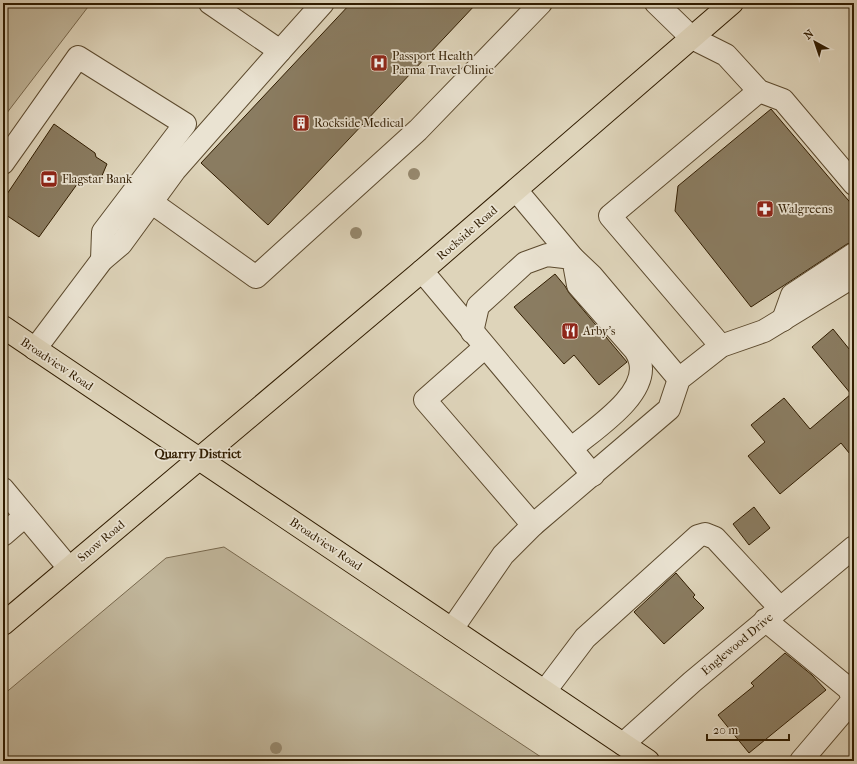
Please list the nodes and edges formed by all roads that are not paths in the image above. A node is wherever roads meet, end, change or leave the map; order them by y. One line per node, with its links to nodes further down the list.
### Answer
1 (210, 3): 7 (street)
2 (323, 3): 7 (street)
3 (541, 3): 12 (street)
4 (656, 3): 6 (street)
5 (732, 3): 6 (main road, Rockside Road)
6 (692, 38): 8 (street); 11 (main road, Rockside Road)
7 (280, 51): 12 (street)
8 (759, 91): 10 (street); 21 (street)
9 (3, 163): 15 (street)
10 (854, 184)
11 (516, 190): 14 (street); 16 (main road, Rockside Road)
12 (151, 202): 15 (street)
13 (854, 254): 18 (street)
14 (573, 258): 20 (street); 23 (street); 24 (street)
15 (102, 260): 22 (street)
16 (422, 271): 20 (street); 25 (main road, Rockside Road)
17 (854, 276): 18 (street)
18 (783, 320): 21 (street)
19 (3, 327): 22 (main road, Broadview Road)
20 (478, 340): 24 (street); 29 (street)
21 (721, 346): 23 (street)
22 (34, 348): 25 (main road, Broadview Road)
23 (679, 379): 26 (street)
24 (572, 448): 26 (street)
25 (200, 460): 32 (main road, Snow Road); 35 (main road, Broadview Road)
26 (593, 475): 29 (street)
27 (3, 489): 28 (street)
28 (26, 516): 30 (street); 32 (street)
29 (533, 525): 35 (street)
30 (3, 534)
31 (854, 547): 33 (street, Englewood Drive)
32 (69, 568): 34 (main road, Snow Road)
33 (772, 614): 36 (street); 37 (street, Englewood Drive); 39 (street)
34 (3, 624)
35 (452, 629): 36 (main road, Broadview Road)
36 (545, 691): 37 (main road, Broadview Road)
37 (623, 744): 38 (main road, Broadview Road)
38 (648, 761)
39 (801, 761)

